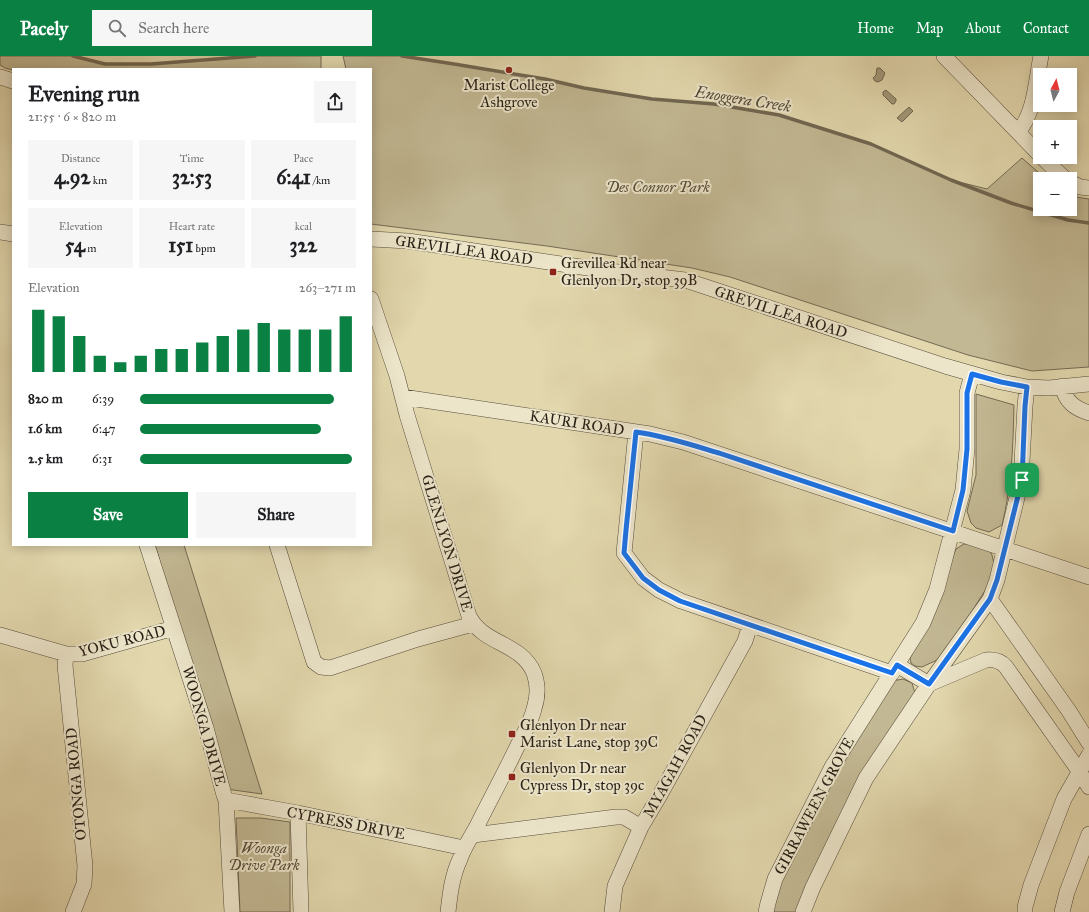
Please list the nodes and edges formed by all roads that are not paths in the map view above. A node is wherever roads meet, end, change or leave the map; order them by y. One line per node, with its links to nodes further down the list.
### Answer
1 (944, 56): 5 (street)
2 (1041, 56): 5 (street)
3 (0, 77): 4 (street)
4 (12, 81)
5 (1018, 132): 6 (street)
6 (1033, 148)
7 (1049, 164): 8 (street)
8 (1058, 172)
9 (1077, 186): 10 (street)
10 (1089, 188)
11 (0, 232): 12 (street)
12 (12, 234)
13 (372, 239): 15 (street, GREVILLEA ROAD)
14 (372, 301): 19 (street, GLENLYON DRIVE)
15 (972, 374): 18 (street); 22 (street, GIRRAWEEN GROVE)
16 (1089, 384): 17 (street)
17 (1062, 386): 18 (street); 20 (street)
18 (1027, 387): 25 (street)
19 (403, 396): 21 (street, KAURI ROAD); 28 (street, GLENLYON DRIVE)
20 (1089, 413)
21 (636, 432): 22 (street, KAURI ROAD); 29 (street)
22 (953, 531): 25 (street, KAURI ROAD); 33 (street, GIRRAWEEN GROVE)
23 (147, 546): 30 (street, WOONGA DRIVE)
24 (277, 546): 28 (street)
25 (1005, 549): 26 (street, KAURI ROAD); 27 (street)
26 (1089, 577)
27 (990, 599): 34 (street); 35 (street)
28 (473, 624): 43 (street, GLENLYON DRIVE)
29 (750, 625): 33 (street); 41 (street, MYAGAH ROAD)
30 (174, 628): 32 (street, YOKU ROAD); 39 (street, WOONGA DRIVE)
31 (0, 635): 32 (street, YOKU ROAD)
32 (66, 654): 45 (street, OTONGA ROAD)
33 (894, 669): 34 (street); 50 (street, GIRRAWEEN GROVE)
34 (929, 684): 37 (street); 51 (street)
35 (1089, 743)
36 (1089, 755): 37 (street)
37 (1080, 772): 38 (street); 52 (street)
38 (1089, 787)
39 (226, 800): 40 (street, CYPRESS DRIVE); 46 (street, WOONGA DRIVE)
40 (298, 813): 44 (street, CYPRESS DRIVE); 47 (street)
41 (641, 827): 43 (street); 49 (street, MYAGAH ROAD)
42 (1089, 834): 53 (street)
43 (473, 835): 44 (street, GLENLYON DRIVE)
44 (464, 848): 48 (street, GLENLYON DRIVE)
45 (73, 912)
46 (232, 912)
47 (301, 912)
48 (448, 912)
49 (612, 912)
50 (766, 912)
51 (803, 912)
52 (1025, 912)
53 (1062, 912)

